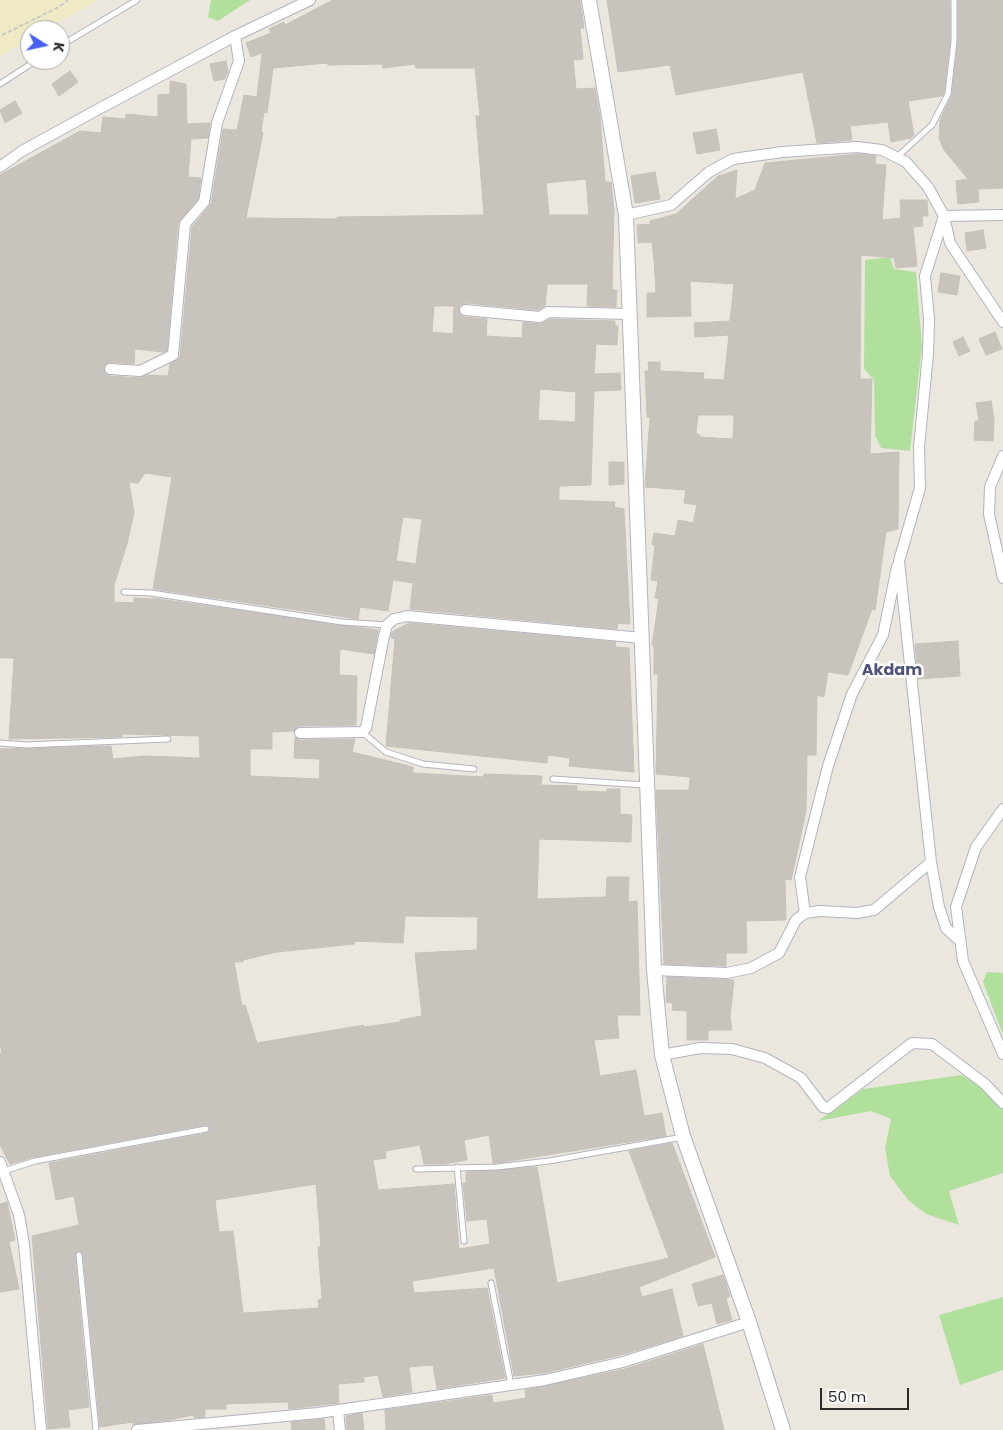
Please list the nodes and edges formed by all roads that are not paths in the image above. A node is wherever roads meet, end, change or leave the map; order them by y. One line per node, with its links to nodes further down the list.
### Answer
1 (137, 0): 6 (lane)
2 (310, 0): 5 (street)
3 (589, 0): 11 (street)
4 (954, 0): 9 (lane)
5 (235, 36): 10 (street); 17 (street)
6 (70, 40)
7 (22, 70): 8 (lane)
8 (0, 84)
9 (897, 158): 11 (street); 13 (street)
10 (0, 168)
11 (626, 215): 15 (street)
12 (1003, 215): 13 (street)
13 (944, 216): 16 (street); 19 (street)
14 (465, 310): 15 (street)
15 (629, 314): 23 (street)
16 (1003, 322)
17 (110, 369)
18 (1003, 456): 20 (street)
19 (899, 561): 32 (street); 33 (street)
20 (1003, 578)
21 (124, 592): 22 (lane)
22 (387, 626): 23 (street); 24 (street)
23 (642, 638): 30 (street)
24 (362, 732): 25 (street); 28 (lane)
25 (300, 733)
26 (168, 740): 27 (lane)
27 (0, 743)
28 (474, 768)
29 (553, 779): 30 (lane)
30 (647, 785): 35 (street)
31 (1003, 809): 34 (street)
32 (931, 862): 33 (street); 34 (street)
33 (805, 913): 35 (street)
34 (959, 940): 36 (street)
35 (654, 970): 37 (street)
36 (1003, 1054)
37 (662, 1055): 38 (street); 40 (street)
38 (1003, 1103)
39 (206, 1129): 41 (lane)
40 (683, 1136): 42 (lane); 47 (street)
41 (2, 1167): 50 (street)
42 (457, 1167): 43 (lane); 44 (lane)
43 (416, 1169)
44 (464, 1241)
45 (79, 1255): 51 (lane)
46 (491, 1283): 48 (lane)
47 (749, 1322): 48 (street); 54 (street)
48 (510, 1385): 49 (street)
49 (338, 1410): 52 (street); 53 (street)
50 (42, 1430)
51 (96, 1430)
52 (138, 1430)
53 (340, 1430)
54 (783, 1430)

